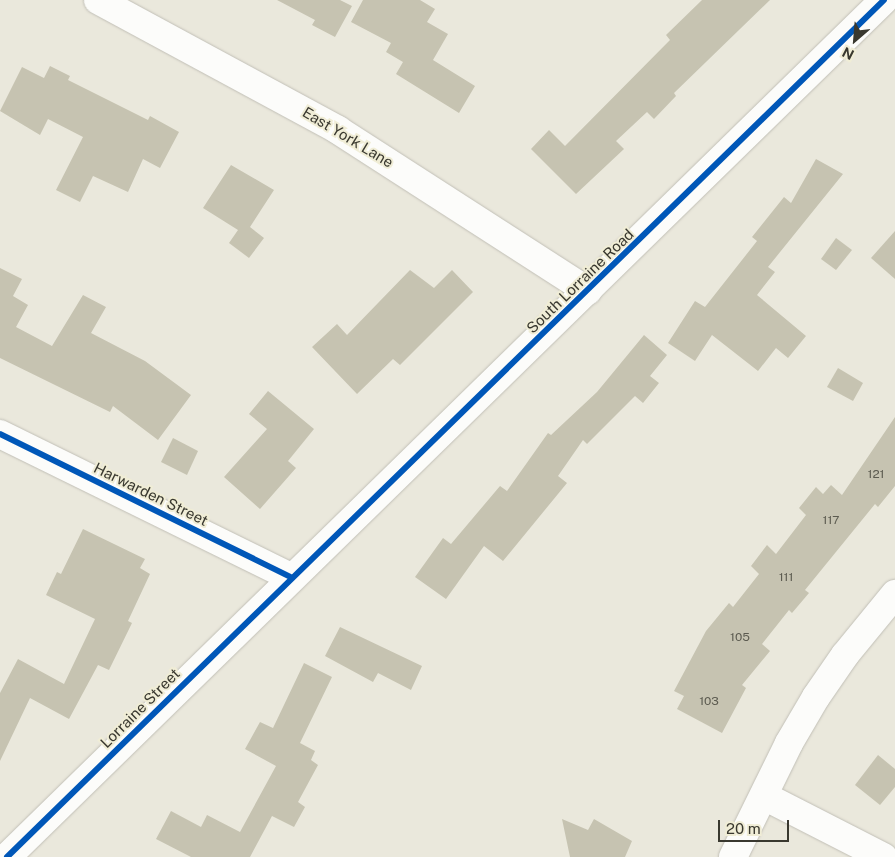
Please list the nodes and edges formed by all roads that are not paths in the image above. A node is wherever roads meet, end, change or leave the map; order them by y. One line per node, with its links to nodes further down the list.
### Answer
1 (98, 0): 3 (street, East York Lane)
2 (884, 0): 3 (street, South Lorraine Road)
3 (588, 291): 5 (street, South Lorraine Road)
4 (0, 434): 5 (street, Harwarden Street)
5 (290, 577): 8 (street, Lorraine Street)
6 (895, 594): 7 (street)
7 (764, 796): 9 (street); 10 (street)
8 (7, 857)
9 (733, 857)
10 (883, 857)

